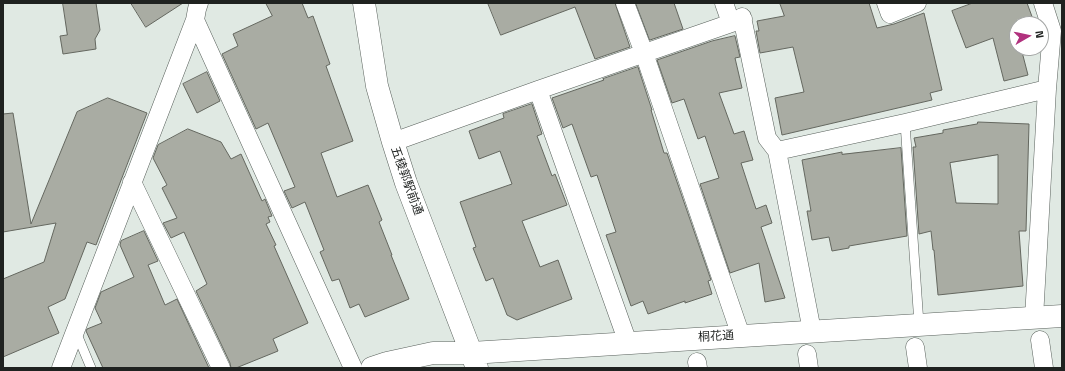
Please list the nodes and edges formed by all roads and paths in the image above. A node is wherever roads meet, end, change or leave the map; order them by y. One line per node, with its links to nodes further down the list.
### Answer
1 (364, 3): 14 (street, 五稜郭駅前通)
2 (625, 3): 10 (street)
3 (724, 3): 8 (street)
4 (886, 3): 5 (street)
5 (917, 3)
6 (1043, 3): 9 (street)
7 (197, 12): 16 (street); 30 (street)
8 (739, 20): 10 (street); 15 (street)
9 (1057, 30): 11 (street)
10 (644, 53): 12 (street); 22 (street)
11 (1047, 89): 13 (street); 18 (street)
12 (538, 90): 14 (street); 24 (street)
13 (905, 123): 15 (street); 19 (lane)
14 (393, 142): 26 (street, 五稜郭駅前通)
15 (777, 151): 21 (street)
16 (132, 182): 20 (street); 29 (street)
17 (1062, 316): 18 (street, 桐花通)
18 (1034, 318): 19 (street, 桐花通)
19 (919, 324): 21 (street, 桐花通)
20 (76, 331): 27 (street); 28 (lane)
21 (812, 331): 22 (street, 桐花通)
22 (741, 336): 24 (street, 桐花通)
23 (1040, 340): 33 (street)
24 (628, 343): 26 (street, 桐花通)
25 (915, 347): 32 (street)
26 (474, 360): 31 (street, 桐花通)
27 (61, 368)
28 (91, 368)
29 (221, 368)
30 (353, 368)
31 (372, 368)
32 (918, 368)
33 (1044, 368)

